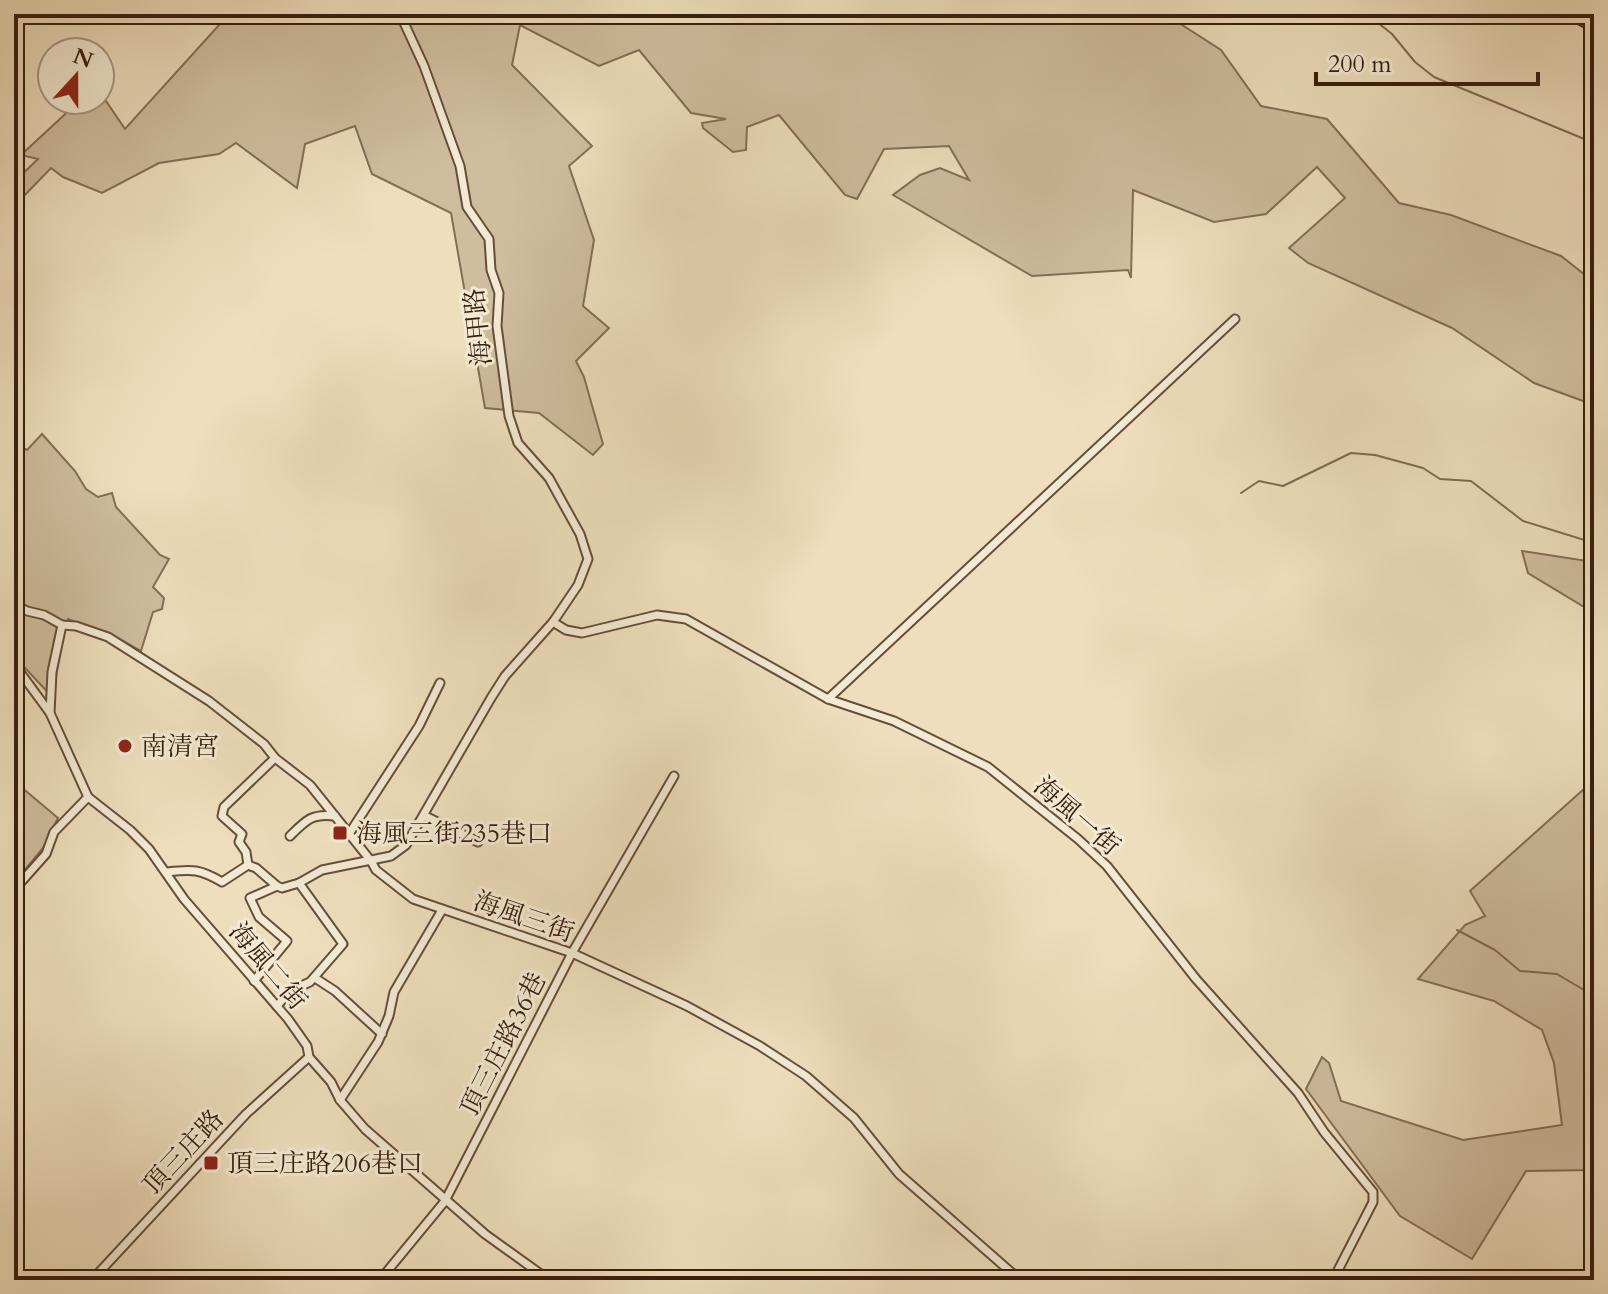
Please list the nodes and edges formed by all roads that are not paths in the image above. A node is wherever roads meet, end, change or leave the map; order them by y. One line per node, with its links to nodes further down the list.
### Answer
1 (400, 14): 7 (street, 海甲路)
2 (1574, 14): 4 (highway)
3 (1582, 14): 4 (highway)
4 (1594, 24)
5 (1235, 319): 11 (street)
6 (14, 604): 8 (street, 海風三街)
7 (553, 622): 11 (street, 海風一街); 17 (street)
8 (62, 625): 12 (street, 海風二街); 13 (street, 海風三街)
9 (14, 664): 12 (street)
10 (440, 683): 18 (street)
11 (828, 699): 40 (street, 海風一街)
12 (50, 713): 15 (street, 海風二街)
13 (275, 758): 16 (street, 海風三街); 22 (street)
14 (674, 776): 28 (street, 頂三庄路36巷)
15 (88, 797): 23 (street, 海風二街); 26 (street)
16 (335, 816): 18 (street, 海風三街); 19 (street)
17 (425, 816): 20 (street); 21 (street)
18 (349, 834): 21 (street, 海風三街)
19 (290, 836)
20 (478, 842)
21 (371, 861): 24 (street); 27 (street, 海風三街)
22 (248, 865): 23 (street); 25 (street)
23 (167, 872): 30 (street, 海風二街)
24 (299, 883): 25 (street); 29 (street)
25 (277, 886): 30 (street)
26 (14, 890)
27 (442, 910): 28 (street, 海風三街); 32 (street)
28 (572, 953): 35 (street, 頂三庄路36巷); 39 (street, 海風三街)
29 (315, 978): 31 (street); 32 (street)
30 (254, 981): 31 (street, 海風二街)
31 (277, 1006): 33 (street, 海風二街)
32 (382, 1034): 34 (street)
33 (309, 1057): 34 (street, 海風二街); 36 (street, 頂三庄路)
34 (340, 1100): 35 (street, 海風二街)
35 (445, 1201): 37 (street, 頂三庄路36巷); 38 (street, 海風二街)
36 (92, 1280)
37 (380, 1280)
38 (549, 1280)
39 (1020, 1280)
40 (1333, 1280)

